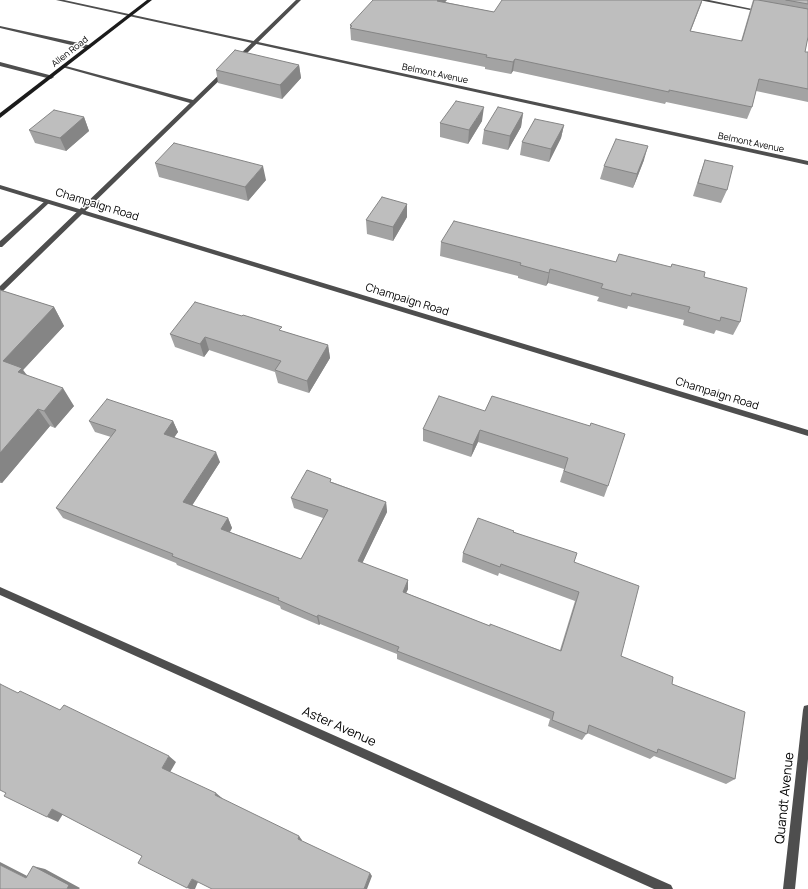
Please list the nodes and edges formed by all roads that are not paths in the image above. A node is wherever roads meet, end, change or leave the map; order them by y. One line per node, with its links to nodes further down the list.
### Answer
1 (58, 0): 6 (street, Belmont Avenue)
2 (150, 0): 6 (main road, Allen Road)
3 (299, 0): 8 (street)
4 (701, 0): 5 (street)
5 (762, 11)
6 (129, 16): 8 (street, Belmont Avenue); 9 (main road, Allen Road)
7 (0, 27): 9 (street)
8 (254, 43): 13 (street); 15 (street, Belmont Avenue)
9 (88, 48): 11 (main road, Allen Road)
10 (0, 64): 12 (street)
11 (64, 66): 12 (main road, Allen Road); 13 (street)
12 (51, 77): 14 (main road, Allen Road)
13 (194, 102): 18 (street)
14 (0, 116)
15 (808, 163)
16 (0, 187): 17 (street, Champaign Road)
17 (48, 202): 18 (street, Champaign Road); 19 (street)
18 (81, 212): 20 (street); 21 (street, Champaign Road)
19 (0, 245)
20 (0, 290)
21 (808, 433)
22 (0, 591): 24 (street, Aster Avenue)
23 (808, 710): 25 (street, Quandt Avenue)
24 (667, 889)
25 (789, 889)

